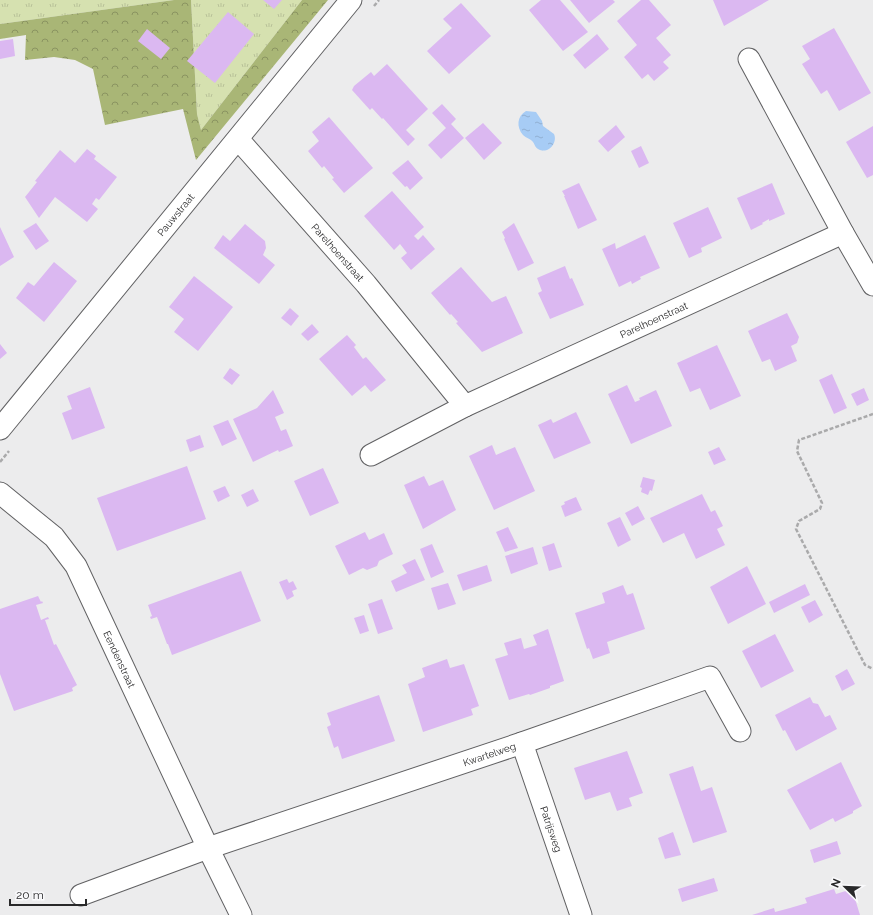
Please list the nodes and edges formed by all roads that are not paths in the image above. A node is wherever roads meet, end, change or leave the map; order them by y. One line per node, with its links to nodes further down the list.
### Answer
1 (351, 0): 3 (street, Pauwstraat)
2 (749, 59): 4 (street)
3 (238, 139): 6 (street, Parelhoenstraat); 7 (street, Pauwstraat)
4 (843, 233): 5 (street); 6 (street, Parelhoenstraat)
5 (873, 285)
6 (465, 406): 8 (street, Parelhoenstraat)
7 (0, 429)
8 (371, 455)
9 (0, 493): 12 (street, Eendenstraat)
10 (740, 731): 11 (street, Kwartelweg)
11 (522, 743): 12 (street, Kwartelweg); 15 (street, Patrijsweg)
12 (208, 848): 13 (street); 14 (street, Eendenstraat)
13 (81, 895)
14 (241, 915)
15 (581, 915)

